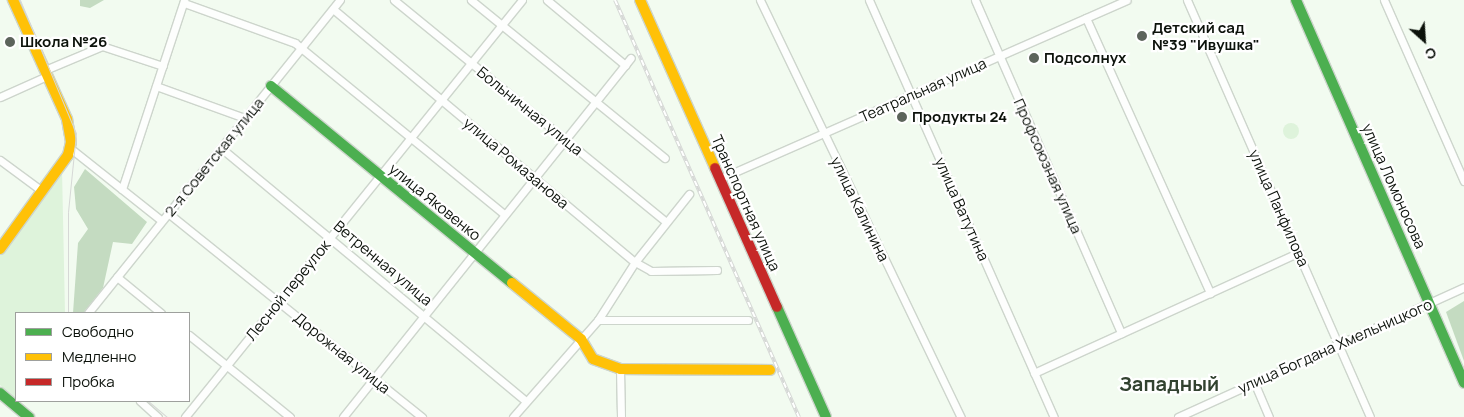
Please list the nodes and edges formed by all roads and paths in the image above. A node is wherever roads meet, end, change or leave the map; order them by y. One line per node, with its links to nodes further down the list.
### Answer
1 (13, 0): 25 (street)
2 (340, 0): 16 (street, 2-я Советская улица)
3 (394, 0): 22 (street, Больничная улица)
4 (471, 0): 18 (street)
5 (522, 0): 18 (street, Лесной переулок)
6 (547, 0): 23 (street)
7 (640, 0): 42 (street, Транспортная улица)
8 (760, 0): 33 (street, улица Калинина)
9 (870, 0): 28 (street, улица Ватутина)
10 (975, 0): 20 (street, Профсоюзная улица)
11 (1126, 0): 17 (street, Театральная улица)
12 (1187, 0): 53 (street, улица Панфилова)
13 (1296, 0): 61 (street, улица Ломоносова)
14 (1384, 0): 43 (street)
15 (184, 1): 19 (street); 24 (street)
16 (332, 9): 19 (street, 2-я Советская улица); 30 (street, улица Ромазанова)
17 (1086, 18): 20 (street, Театральная улица); 59 (street)
18 (502, 25): 22 (street, Лесной переулок); 31 (street)
19 (301, 48): 27 (street, 2-я Советская улица); 34 (street)
20 (1000, 56): 28 (street, Театральная улица); 67 (street, Профсоюзная улица)
21 (631, 58): 23 (street)
22 (471, 63): 30 (street, Лесной переулок); 35 (street, Больничная улица)
23 (625, 65): 31 (street)
24 (163, 66): 25 (street); 26 (street)
25 (46, 73): 29 (street); 36 (street)
26 (156, 86): 32 (street); 44 (street)
27 (270, 86): 32 (street, 2-я Советская улица); 40 (street, улица Яковенко)
28 (912, 96): 33 (street, Театральная улица); 74 (street, улица Ватутина)
29 (0, 97)
30 (441, 100): 34 (street, Лесной переулок); 41 (street, улица Ромазанова)
31 (596, 102): 35 (street); 38 (street)
32 (244, 118): 37 (street, 2-я Советская улица)
33 (823, 133): 42 (street, Театральная улица); 91 (street, улица Калинина)
34 (411, 138): 40 (street, Лесной переулок); 48 (street)
35 (565, 140): 41 (street); 50 (street, Больничная улица)
36 (70, 148): 44 (street); 45 (street)
37 (221, 148): 47 (street, 2-я Советская улица); 51 (street, Ветренная улица)
38 (665, 158)
39 (0, 160): 45 (street)
40 (380, 176): 51 (street, Лесной переулок); 54 (street, улица Яковенко)
41 (535, 178): 48 (street); 55 (street, улица Ромазанова)
42 (719, 179): 90 (street, Транспортная улица)
43 (1464, 181)
44 (122, 189): 49 (street)
45 (42, 191): 52 (street)
46 (689, 194): 50 (street)
47 (168, 213): 49 (street, 2-я Советская улица); 60 (street, Дорожная улица)
48 (505, 215): 54 (street)
49 (162, 221): 57 (street, 2-я Советская улица)
50 (666, 222): 55 (street)
51 (329, 238): 60 (street, Лесной переулок); 64 (street, Ветренная улица)
52 (0, 249)
53 (1299, 252): 59 (street); 70 (street, улица Панфилова)
54 (474, 253): 64 (street); 69 (street, улица Яковенко)
55 (635, 262): 56 (street, улица Ромазанова); 65 (street)
56 (717, 270)
57 (117, 277): 62 (street, 2-я Советская улица); 63 (street)
58 (1464, 287): 61 (street, улица Богдана Хмельницкого)
59 (1210, 292): 67 (street)
60 (278, 302): 71 (street, Лесной переулок); 75 (street, Дорожная улица)
61 (1428, 303): 70 (street, улица Богдана Хмельницкого); 77 (street, улица Ломоносова)
62 (89, 312)
63 (161, 312)
64 (423, 317): 75 (street); 79 (street, Ветренная улица)
65 (598, 320): 66 (street); 69 (street)
66 (748, 320)
67 (1121, 333): 74 (street)
68 (190, 336): 71 (street)
69 (581, 339): 72 (street); 79 (street)
70 (1340, 344): 76 (street, улица Богдана Хмельницкого); 95 (street, улица Панфилова)
71 (227, 366): 84 (street, Лесной переулок); 85 (street)
72 (620, 369): 73 (street); 89 (street)
73 (770, 370)
74 (1034, 373): 92 (street, улица Ватутина)
75 (374, 378): 86 (street); 87 (street, Дорожная улица)
76 (1254, 382): 93 (street, улица Богдана Хмельницкого); 94 (street)
77 (1464, 383)
78 (0, 393): 81 (street)
79 (526, 401): 88 (street)
80 (141, 402): 83 (street)
81 (16, 403): 82 (street)
82 (29, 417)
83 (158, 417)
84 (185, 417)
85 (290, 417)
86 (343, 417)
87 (422, 417)
88 (513, 417)
89 (621, 417)
90 (826, 417)
91 (961, 417)
92 (1054, 417)
93 (1178, 417)
94 (1269, 417)
95 (1370, 417)

